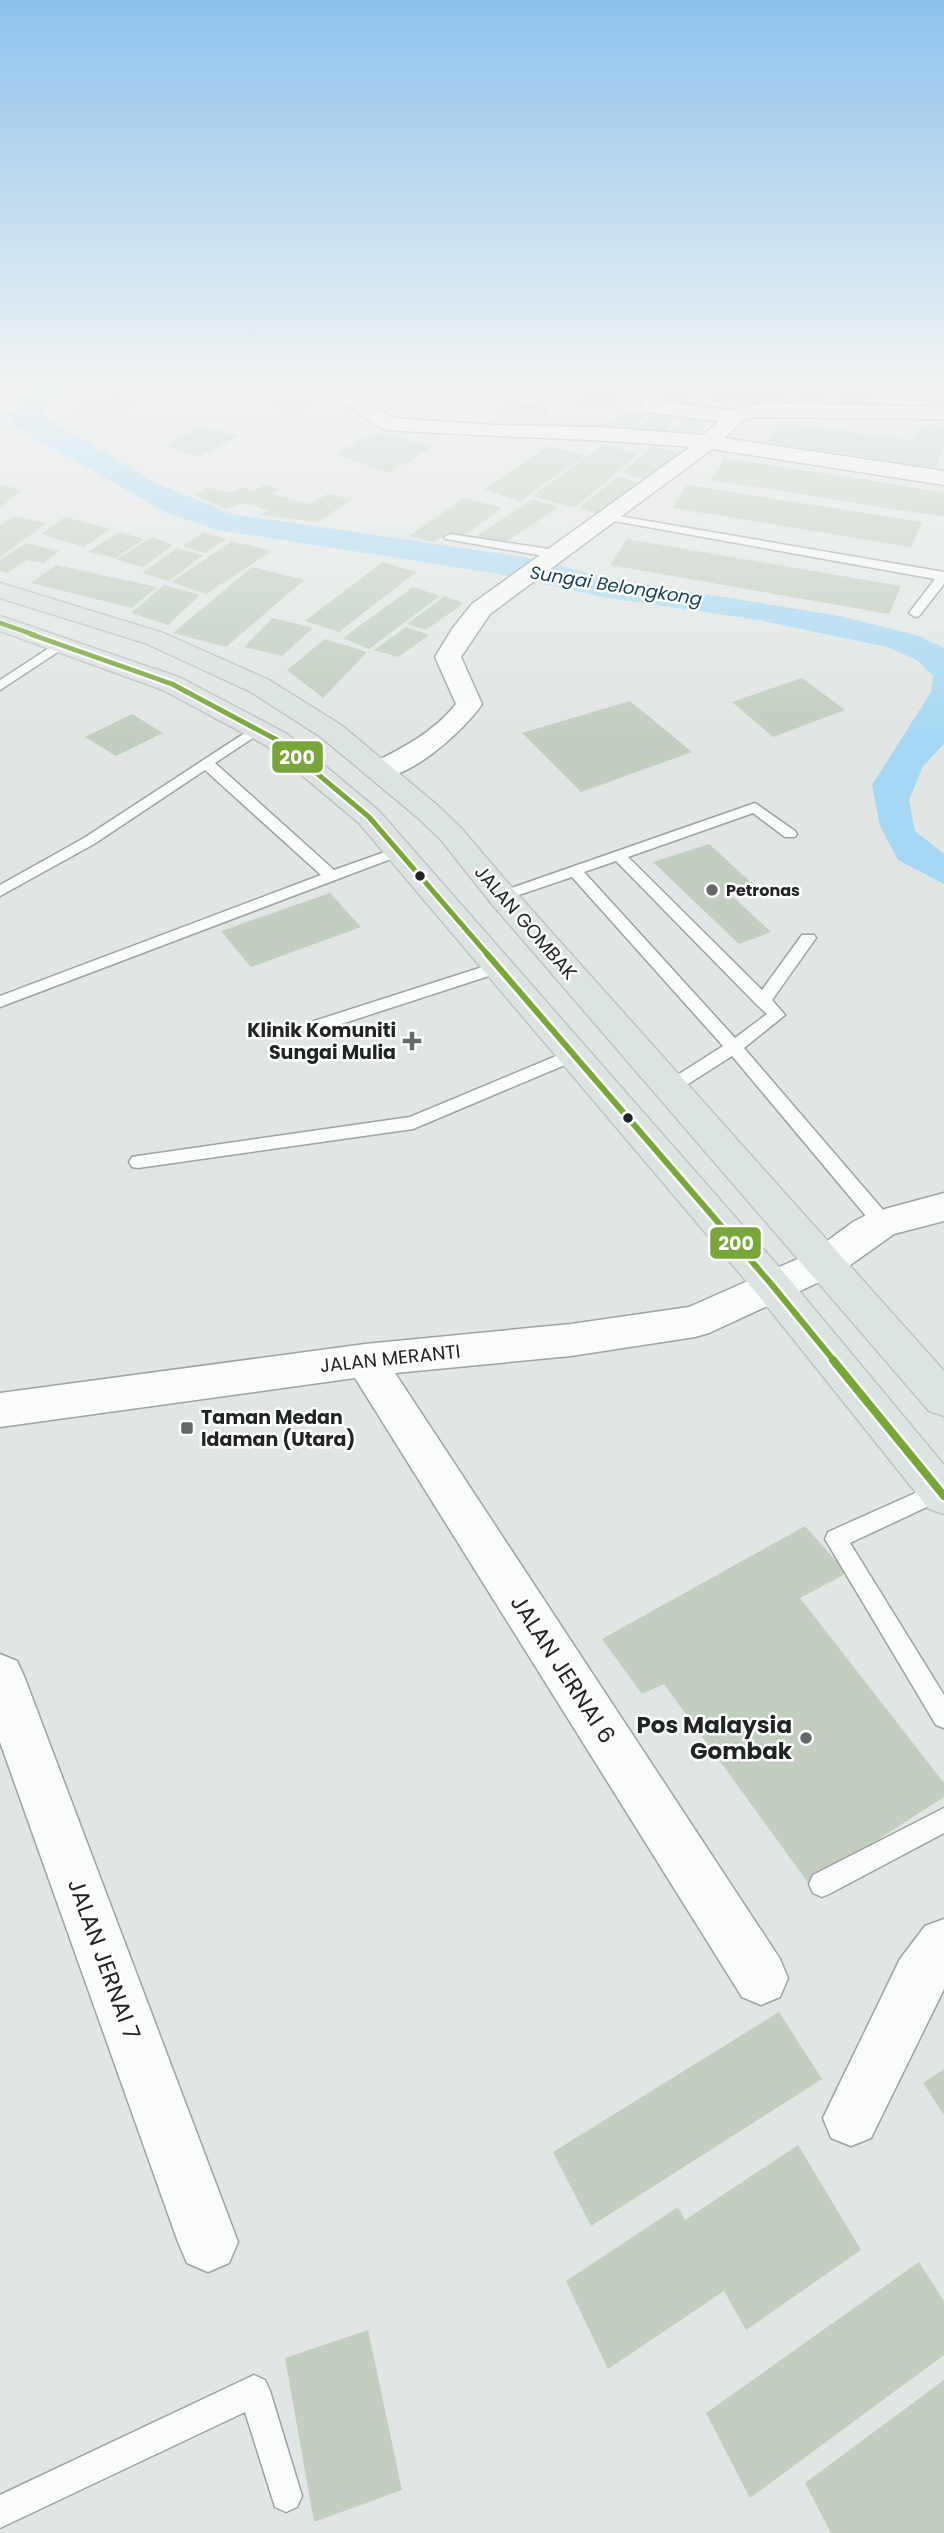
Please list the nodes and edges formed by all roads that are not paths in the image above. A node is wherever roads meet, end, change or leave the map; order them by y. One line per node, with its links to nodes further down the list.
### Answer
1 (631, 500): 2 (street)
2 (607, 517): 4 (street); 5 (lane)
3 (450, 537): 4 (lane)
4 (553, 556): 13 (street)
5 (943, 577): 7 (lane)
6 (0, 590): 13 (main road, JALAN GOMBAK)
7 (915, 613)
8 (0, 623): 9 (main road)
9 (63, 643): 10 (lane); 11 (main road)
10 (0, 686)
11 (257, 729): 12 (lane); 15 (main road)
12 (206, 763): 18 (lane); 19 (lane)
13 (379, 771): 20 (main road, JALAN GOMBAK)
14 (790, 834): 16 (lane)
15 (399, 851): 18 (lane); 22 (main road)
16 (618, 855): 17 (lane); 23 (lane)
17 (574, 870): 20 (lane); 26 (lane)
18 (331, 876): 24 (lane)
19 (0, 891)
20 (502, 896): 28 (main road, JALAN GOMBAK)
21 (808, 938): 23 (lane)
22 (498, 967): 25 (lane); 27 (main road)
23 (763, 1001): 26 (lane)
24 (0, 1002)
25 (320, 1025)
26 (734, 1047): 28 (lane); 31 (lane)
27 (573, 1055): 29 (lane); 33 (main road)
28 (671, 1087): 32 (main road, JALAN GOMBAK)
29 (138, 1162)
30 (944, 1207): 31 (street, JALAN MERANTI)
31 (883, 1223): 32 (street, JALAN MERANTI)
32 (825, 1263): 33 (street, JALAN MERANTI); 35 (main road, JALAN GOMBAK)
33 (772, 1285): 34 (street, JALAN MERANTI); 37 (main road)
34 (365, 1360): 36 (street, JALAN MERANTI); 43 (street, JALAN JERNAI 6)
35 (944, 1399)
36 (0, 1410)
37 (942, 1493): 39 (lane)
38 (0, 1676): 45 (street, JALAN JERNAI 7)
39 (944, 1717)
40 (944, 1820): 41 (lane)
41 (822, 1884)
42 (944, 1945): 44 (street)
43 (761, 1978)
44 (851, 2118)
45 (208, 2242)
46 (286, 2496): 47 (lane)
47 (0, 2512)

